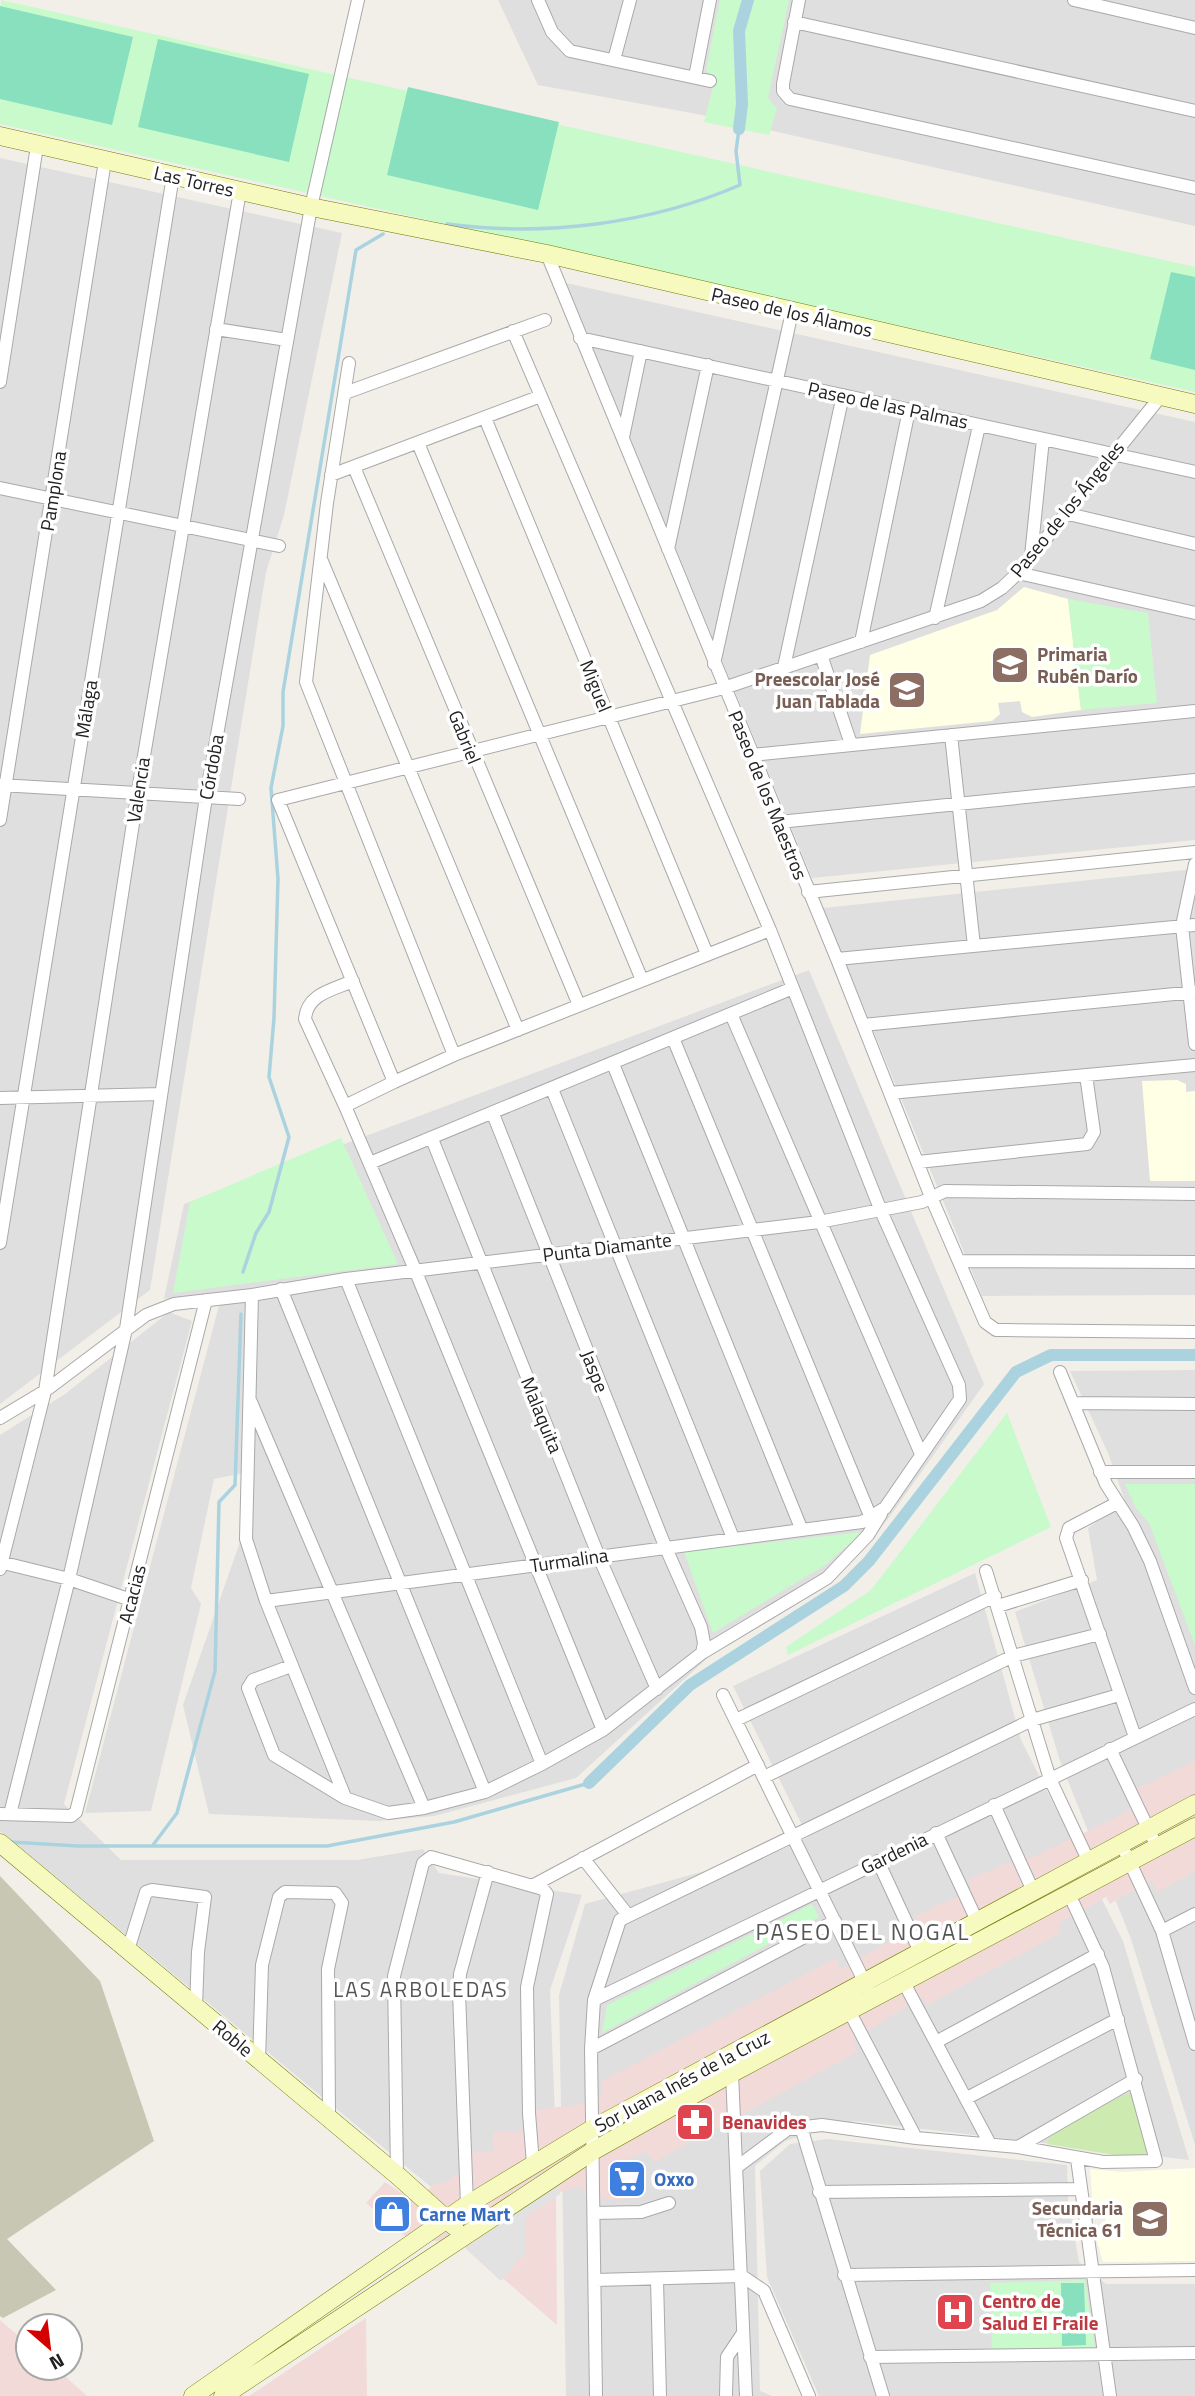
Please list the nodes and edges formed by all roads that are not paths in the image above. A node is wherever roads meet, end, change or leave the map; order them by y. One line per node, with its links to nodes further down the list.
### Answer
1 (358, 0): 19 (street, Córdoba)
2 (538, 0): 9 (street)
3 (630, 0): 9 (street)
4 (710, 0): 10 (street)
5 (799, 0): 7 (street)
6 (1074, 0): 8 (street)
7 (794, 23): 12 (street); 17 (street)
8 (1195, 28)
9 (614, 60): 10 (street)
10 (695, 77): 11 (street)
11 (710, 81)
12 (1195, 111)
13 (0, 135): 14 (main road, Las Torres)
14 (37, 146): 15 (main road, Las Torres); 32 (street)
15 (105, 161): 16 (main road, Las Torres); 49 (street, Pamplona)
16 (173, 176): 18 (main road, Las Torres); 50 (street, Málaga)
17 (1195, 188)
18 (240, 191): 19 (main road, Las Torres); 24 (street, Valencia)
19 (311, 207): 20 (main road, Las Torres); 27 (street, Córdoba)
20 (388, 223): 21 (main road, Paseo de los Álamos)
21 (547, 254): 22 (main road, Paseo de los Álamos); 26 (street, Paseo de los Maestros)
22 (792, 312): 31 (street); 36 (main road, Paseo de los Álamos)
23 (545, 320): 25 (street)
24 (216, 329): 27 (street); 52 (street, Valencia)
25 (513, 331): 33 (street); 35 (street)
26 (580, 338): 28 (street, Paseo de las Palmas); 41 (street, Paseo de los Maestros)
27 (287, 340): 53 (street, Córdoba)
28 (641, 351): 30 (street, Paseo de las Palmas); 41 (street)
29 (349, 362): 33 (street)
30 (708, 365): 31 (street, Paseo de las Palmas); 56 (street)
31 (777, 381): 34 (street, Paseo de las Palmas); 64 (street)
32 (0, 382)
33 (345, 394): 47 (street)
34 (843, 395): 38 (street, Paseo de las Palmas); 65 (street)
35 (541, 396): 39 (street); 67 (street)
36 (1161, 396): 37 (main road, Paseo de los Álamos); 44 (street, Paseo de los Ángeles)
37 (1195, 404)
38 (909, 410): 40 (street, Paseo de las Palmas); 62 (street)
39 (485, 418): 43 (street); 69 (street, Miguel)
40 (979, 426): 42 (street, Paseo de las Palmas); 61 (street)
41 (622, 437): 56 (street, Paseo de los Maestros)
42 (1042, 439): 44 (street, Paseo de las Palmas); 57 (street)
43 (418, 443): 45 (street); 70 (street)
44 (1111, 454): 46 (street, Paseo de las Palmas); 51 (street, Paseo de los Ángeles)
45 (354, 467): 47 (street); 73 (street, Gabriel)
46 (1195, 472)
47 (331, 475): 58 (street)
48 (0, 488): 49 (street)
49 (51, 497): 50 (street); 77 (street, Pamplona)
50 (118, 511): 52 (street); 79 (street, Málaga)
51 (1064, 513): 54 (street); 57 (street, Paseo de los Ángeles)
52 (183, 525): 53 (street); 80 (street, Valencia)
53 (251, 540): 55 (street); 81 (street, Córdoba)
54 (1195, 544)
55 (279, 546)
56 (667, 550): 64 (street, Paseo de los Maestros)
57 (1031, 556): 59 (street, Paseo de los Ángeles)
58 (320, 557): 75 (street); 78 (street)
59 (1018, 573): 60 (street); 61 (street, Paseo de los Ángeles)
60 (1195, 613)
61 (935, 618): 62 (street, Paseo de los Ángeles)
62 (861, 642): 63 (street, Paseo de los Ángeles)
63 (821, 655): 65 (street, Paseo de los Ángeles); 72 (street)
64 (714, 666): 66 (street, Paseo de los Maestros)
65 (784, 667): 66 (street, Paseo de los Ángeles)
66 (724, 688): 67 (street, Paseo de los Ángeles); 74 (street, Paseo de los Maestros)
67 (673, 702): 69 (street, Paseo de los Ángeles); 91 (street)
68 (1195, 711): 71 (street)
69 (608, 717): 70 (street, Paseo de los Ángeles); 93 (street, Miguel)
70 (539, 733): 73 (street, Paseo de los Ángeles); 95 (street)
71 (951, 735): 72 (street); 83 (street)
72 (851, 744): 74 (street)
73 (471, 752): 75 (street, Paseo de los Ángeles); 99 (street, Gabriel)
74 (752, 755): 85 (street, Paseo de los Maestros)
75 (409, 768): 78 (street, Paseo de los Ángeles); 102 (street)
76 (1195, 780): 83 (street)
77 (3, 785): 79 (street); 84 (street, Pamplona)
78 (344, 785): 96 (street, Paseo de los Ángeles); 105 (street)
79 (73, 788): 80 (street); 113 (street, Málaga)
80 (138, 791): 81 (street); 114 (street, Valencia)
81 (206, 797): 82 (street); 112 (street, Córdoba)
82 (239, 799)
83 (958, 804): 85 (street); 88 (street)
84 (0, 820)
85 (779, 822): 89 (street, Paseo de los Maestros)
86 (1195, 852): 88 (street)
87 (1195, 864): 90 (street)
88 (966, 875): 89 (street); 92 (street)
89 (808, 892): 94 (street, Paseo de los Maestros)
90 (1189, 925): 92 (street); 98 (street)
91 (769, 930): 93 (street); 97 (street)
92 (974, 946): 94 (street)
93 (706, 954): 95 (street)
94 (837, 959): 101 (street, Paseo de los Maestros)
95 (642, 980): 99 (street)
96 (353, 981): 109 (street); 116 (street)
97 (793, 988): 100 (street); 123 (street)
98 (1192, 993): 101 (street); 104 (street)
99 (579, 1005): 102 (street)
100 (731, 1014): 103 (street); 124 (street)
101 (863, 1026): 111 (street, Paseo de los Maestros)
102 (518, 1030): 105 (street)
103 (673, 1038): 106 (street); 125 (street)
104 (1195, 1044)
105 (454, 1055): 109 (street)
106 (613, 1064): 110 (street); 126 (street)
107 (1195, 1065): 108 (street)
108 (1086, 1075): 111 (street); 119 (street)
109 (394, 1082): 116 (street)
110 (552, 1089): 117 (street); 128 (street)
111 (890, 1093): 119 (street, Paseo de los Maestros)
112 (161, 1094): 114 (street); 138 (street, Córdoba)
113 (23, 1097): 114 (street); 115 (street); 127 (street, Málaga)
114 (92, 1097): 141 (street, Valencia)
115 (0, 1098)
116 (345, 1106): 120 (street)
117 (493, 1114): 118 (street); 129 (street, Jaspe)
118 (432, 1139): 120 (street); 131 (street, Malaquita)
119 (918, 1162): 122 (street, Paseo de los Maestros)
120 (370, 1163): 133 (street)
121 (1195, 1194): 122 (street, Punta Diamante)
122 (931, 1197): 123 (street, Punta Diamante); 130 (street, Paseo de los Maestros)
123 (881, 1211): 124 (street, Punta Diamante); 146 (street)
124 (819, 1222): 125 (street, Punta Diamante); 146 (street)
125 (752, 1229): 126 (street, Punta Diamante); 151 (street)
126 (683, 1238): 128 (street, Punta Diamante); 152 (street)
127 (0, 1243)
128 (617, 1246): 129 (street, Punta Diamante); 153 (street)
129 (548, 1254): 131 (street, Punta Diamante); 154 (street, Jaspe)
130 (959, 1261): 132 (street); 139 (street, Paseo de los Maestros)
131 (480, 1262): 133 (street, Punta Diamante); 155 (street, Malaquita)
132 (1195, 1262)
133 (416, 1272): 134 (street, Punta Diamante); 157 (street)
134 (346, 1279): 135 (street, Punta Diamante); 159 (street)
135 (281, 1289): 136 (street, Punta Diamante); 162 (street)
136 (252, 1295): 137 (street, Punta Diamante); 142 (street)
137 (206, 1300): 138 (street, Punta Diamante); 164 (street, Acacias)
138 (126, 1329): 141 (street, Punta Diamante); 160 (street, Córdoba)
139 (1195, 1332)
140 (1060, 1372): 143 (street)
141 (45, 1391): 145 (street, Punta Diamante); 156 (street, Valencia)
142 (249, 1399): 163 (street); 165 (street)
143 (1073, 1403): 144 (street); 147 (street)
144 (1195, 1404)
145 (0, 1418)
146 (921, 1454): 150 (street)
147 (1100, 1472): 148 (street); 149 (street)
148 (1195, 1472)
149 (1117, 1503): 161 (street); 171 (street)
150 (885, 1508): 151 (street); 168 (street)
151 (871, 1518): 152 (street, Turmalina)
152 (801, 1528): 153 (street, Turmalina)
153 (733, 1538): 154 (street, Turmalina)
154 (665, 1546): 155 (street, Turmalina); 168 (street, Jaspe)
155 (599, 1557): 157 (street, Turmalina); 172 (street, Malaquita)
156 (1, 1564): 160 (street)
157 (533, 1565): 159 (street, Turmalina); 178 (street)
158 (986, 1571): 166 (street)
159 (466, 1575): 162 (street, Turmalina); 181 (street)
160 (69, 1579): 164 (street); 190 (street, Córdoba)
161 (1082, 1580): 166 (street); 167 (street)
162 (398, 1583): 163 (street, Turmalina); 185 (street)
163 (332, 1592): 165 (street, Turmalina); 189 (street)
164 (131, 1600): 190 (street, Acacias)
165 (266, 1601): 170 (street)
166 (996, 1601): 169 (street); 176 (street)
167 (1100, 1634): 169 (street); 174 (street)
168 (702, 1653): 172 (street)
169 (1013, 1656): 177 (street); 183 (street)
170 (291, 1665): 186 (street); 186 (street)
171 (1195, 1688)
172 (657, 1689): 178 (street)
173 (723, 1695): 176 (street)
174 (1119, 1695): 177 (street); 179 (street)
175 (1195, 1709): 179 (street, Gardenia)
176 (736, 1720): 182 (street)
177 (1032, 1720): 184 (street); 194 (street)
178 (603, 1730): 181 (street)
179 (1135, 1737): 180 (street, Gardenia)
180 (1110, 1749): 184 (street, Gardenia); 192 (street)
181 (542, 1764): 185 (street)
182 (758, 1765): 183 (street); 198 (street)
183 (764, 1777): 194 (street)
184 (1050, 1779): 188 (street, Gardenia); 201 (street)
185 (485, 1792): 189 (street)
186 (345, 1798): 189 (street)
187 (1195, 1804): 192 (main road, Sor Juana Inés de la Cruz)
188 (994, 1805): 193 (street, Gardenia); 205 (street)
189 (424, 1808)
190 (5, 1814)
191 (1195, 1827): 197 (main road, Sor Juana Inés de la Cruz)
192 (1148, 1829): 195 (main road, Sor Juana Inés de la Cruz); 197 (street)
193 (936, 1833): 199 (street, Gardenia); 210 (street)
194 (792, 1835): 204 (street); 207 (street)
195 (1121, 1844): 200 (street); 201 (main road, Sor Juana Inés de la Cruz)
196 (4, 1846): 212 (main road, Roble)
197 (1157, 1847): 200 (main road, Sor Juana Inés de la Cruz)
198 (583, 1858): 203 (street); 207 (street)
199 (878, 1861): 204 (street, Gardenia); 213 (street)
200 (1130, 1861): 206 (main road, Sor Juana Inés de la Cruz); 211 (street)
201 (1089, 1862): 205 (main road, Sor Juana Inés de la Cruz)
202 (488, 1872): 203 (street); 239 (street); 243 (street)
203 (532, 1886): 237 (street)
204 (819, 1889): 209 (street); 217 (street, Gardenia)
205 (1034, 1893): 210 (main road, Sor Juana Inés de la Cruz)
206 (1069, 1894): 214 (street); 215 (main road, Sor Juana Inés de la Cruz)
207 (627, 1914): 217 (street)
208 (1195, 1914): 211 (street)
209 (835, 1921): 216 (street); 223 (street)
210 (978, 1923): 213 (main road, Sor Juana Inés de la Cruz)
211 (1162, 1931): 222 (street)
212 (128, 1950): 219 (main road, Roble); 219 (street)
213 (921, 1954): 216 (main road, Sor Juana Inés de la Cruz)
214 (1098, 1954): 220 (street); 221 (street)
215 (903, 1981): 216 (main road, Sor Juana Inés de la Cruz); 221 (street)
216 (869, 1991): 218 (main road, Sor Juana Inés de la Cruz)
217 (594, 2000): 223 (street)
218 (846, 2004): 225 (main road, Sor Juana Inés de la Cruz); 227 (main road, Sor Juana Inés de la Cruz); 232 (street)
219 (196, 2007): 224 (main road, Roble)
220 (1118, 2019): 226 (street); 228 (street)
221 (936, 2042): 228 (street)
222 (1195, 2044)
223 (591, 2049): 231 (street)
224 (259, 2061): 229 (main road, Roble); 229 (street)
225 (732, 2073): 227 (main road, Sor Juana Inés de la Cruz); 238 (street)
226 (1136, 2079): 234 (street); 236 (street)
227 (674, 2095): 231 (main road, Sor Juana Inés de la Cruz); 235 (main road, Sor Juana Inés de la Cruz)
228 (967, 2098): 233 (street)
229 (329, 2118): 239 (main road, Roble)
230 (801, 2127): 232 (street); 238 (street); 241 (street)
231 (592, 2129): 235 (street); 237 (main road, Sor Juana Inés de la Cruz)
232 (916, 2138): 233 (street)
233 (990, 2144): 234 (street)
234 (1018, 2147): 236 (street)
235 (593, 2151): 244 (street); 246 (main road, Sor Juana Inés de la Cruz)
236 (1077, 2159): 240 (street)
237 (533, 2164): 243 (main road, Sor Juana Inés de la Cruz)
238 (737, 2167): 250 (street)
239 (397, 2175): 245 (main road, Roble)
240 (1080, 2189): 241 (street); 248 (street)
241 (819, 2192): 249 (street)
242 (669, 2203): 244 (street)
243 (467, 2205): 245 (main road, Sor Juana Inés de la Cruz)
244 (594, 2213): 251 (street)
245 (447, 2220): 246 (main road, Roble); 257 (main road, Sor Juana Inés de la Cruz)
246 (464, 2236): 258 (main road, Sor Juana Inés de la Cruz)
247 (1195, 2270): 248 (street)
248 (1092, 2272): 249 (street); 255 (street)
249 (844, 2275): 256 (street)
250 (742, 2276): 252 (street); 253 (street); 263 (street)
251 (595, 2280): 252 (street); 259 (street)
252 (657, 2280): 260 (street)
253 (743, 2333): 261 (street); 262 (street)
254 (1195, 2353): 255 (street)
255 (1104, 2354): 256 (street); 265 (street)
256 (870, 2357): 264 (street)
257 (193, 2396)
258 (223, 2396)
259 (596, 2396)
260 (660, 2396)
261 (726, 2396)
262 (746, 2396)
263 (809, 2396)
264 (883, 2396)
265 (1110, 2396)

